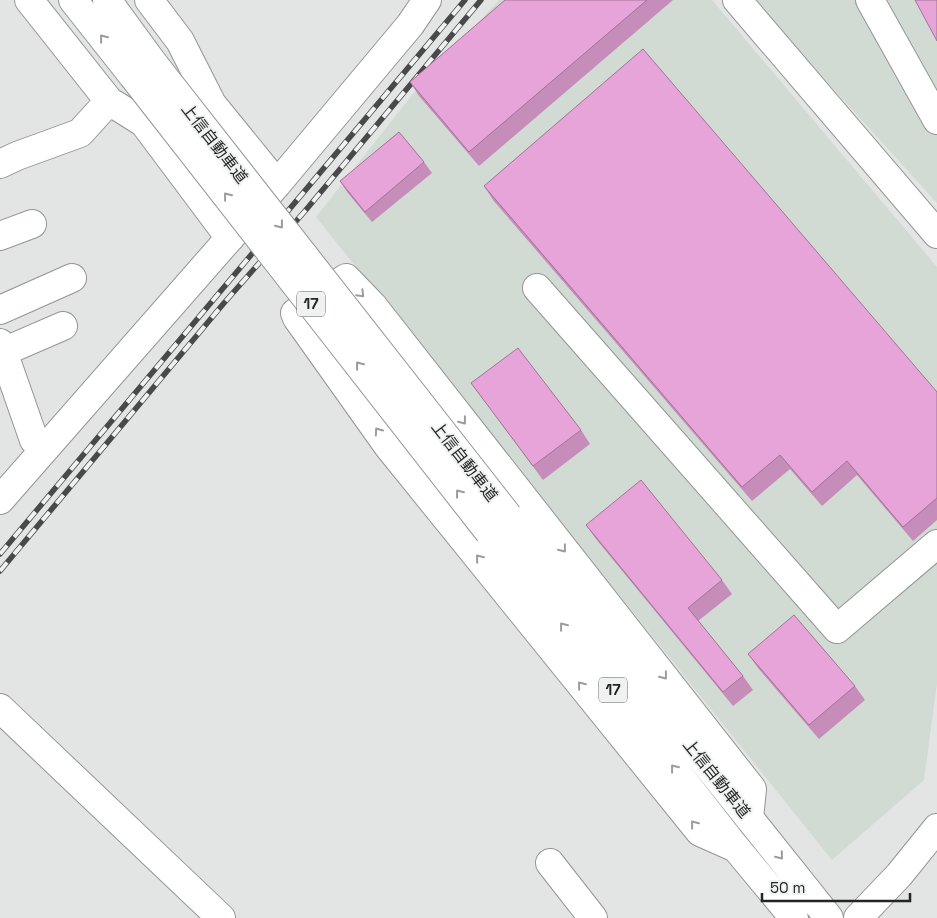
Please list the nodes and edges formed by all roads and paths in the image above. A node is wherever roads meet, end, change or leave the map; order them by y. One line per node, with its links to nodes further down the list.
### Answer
1 (29, 0): 9 (main road)
2 (73, 0): 8 (main road, 上信自動車道 / 17, one-way to 2)
3 (107, 0): 8 (main road, 上信自動車道 / 17)
4 (148, 0): 12 (main road)
5 (427, 0): 12 (main road)
6 (737, 0): 14 (main road)
7 (870, 0): 10 (main road)
8 (143, 69): 24 (main road, 上信自動車道 / 17, bridge)
9 (109, 101): 11 (main road); 16 (main road)
10 (937, 120)
11 (0, 164)
12 (277, 184): 16 (main road)
13 (32, 224): 15 (main road)
14 (937, 234)
15 (0, 236)
16 (230, 238): 23 (main road)
17 (72, 278): 19 (main road)
18 (537, 288): 25 (main road)
19 (0, 310)
20 (63, 326): 21 (main road)
21 (2, 348): 22 (main road)
22 (34, 440)
23 (0, 500)
24 (499, 524): 27 (main road, 上信自動車道 / 17); 29 (main road, 上信自動車道 / 17, one-way to 24)
25 (937, 544)
26 (0, 708): 31 (main road)
27 (749, 818): 29 (main road, one-way to 27); 34 (main road, 上信自動車道 / 17, one-way to 34)
28 (937, 828): 35 (main road)
29 (736, 848): 33 (main road, 上信自動車道 / 17)
30 (550, 863): 32 (main road)
31 (221, 918)
32 (593, 918)
33 (794, 918)
34 (829, 918)
35 (858, 918)

